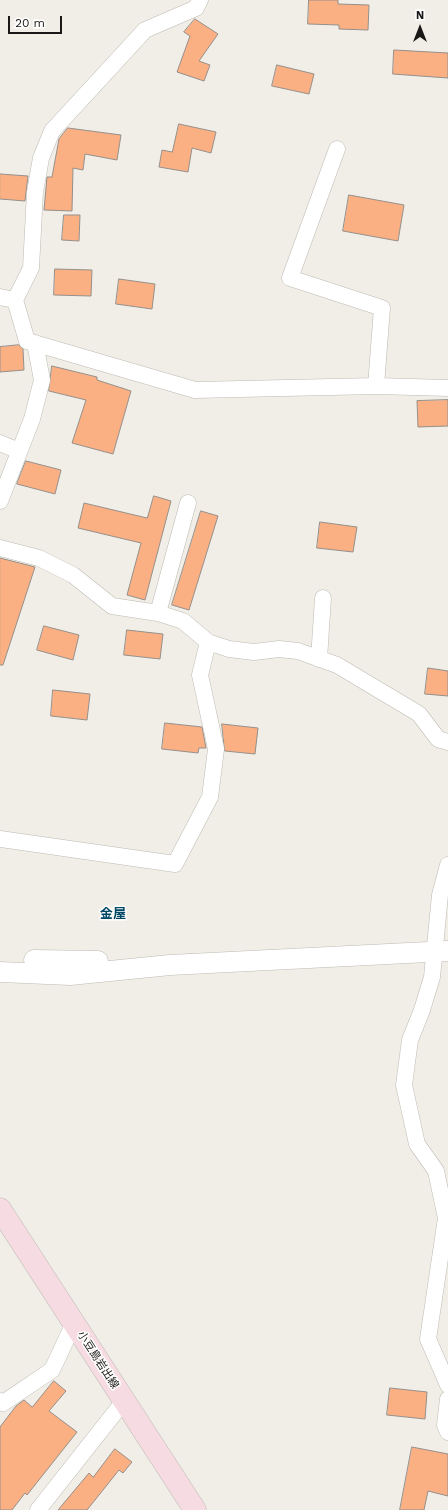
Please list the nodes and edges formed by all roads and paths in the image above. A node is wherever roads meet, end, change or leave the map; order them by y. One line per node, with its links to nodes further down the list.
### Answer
1 (200, 0): 3 (street)
2 (337, 149): 5 (street)
3 (8, 298): 4 (street)
4 (35, 343): 5 (street); 8 (street)
5 (376, 386): 6 (street)
6 (448, 388)
7 (0, 443): 8 (street)
8 (19, 451): 9 (street)
9 (0, 501)
10 (188, 503): 13 (street)
11 (0, 548): 13 (street)
12 (323, 598): 15 (street)
13 (158, 612): 14 (street)
14 (208, 642): 15 (street); 17 (street)
15 (319, 659): 16 (street)
16 (448, 742)
17 (0, 839)
18 (448, 865): 19 (street)
19 (442, 952): 21 (street); 25 (street)
20 (0, 959): 21 (street)
21 (170, 965): 22 (street)
22 (0, 972)
23 (0, 1209): 24 (main road, 小豆島岩出線)
24 (74, 1323): 27 (street); 28 (main road, 小豆島岩出線)
25 (448, 1386)
26 (448, 1399): 29 (street)
27 (0, 1400)
28 (124, 1400): 30 (street); 31 (main road, 小豆島岩出線)
29 (448, 1432)
30 (38, 1510)
31 (195, 1510)

